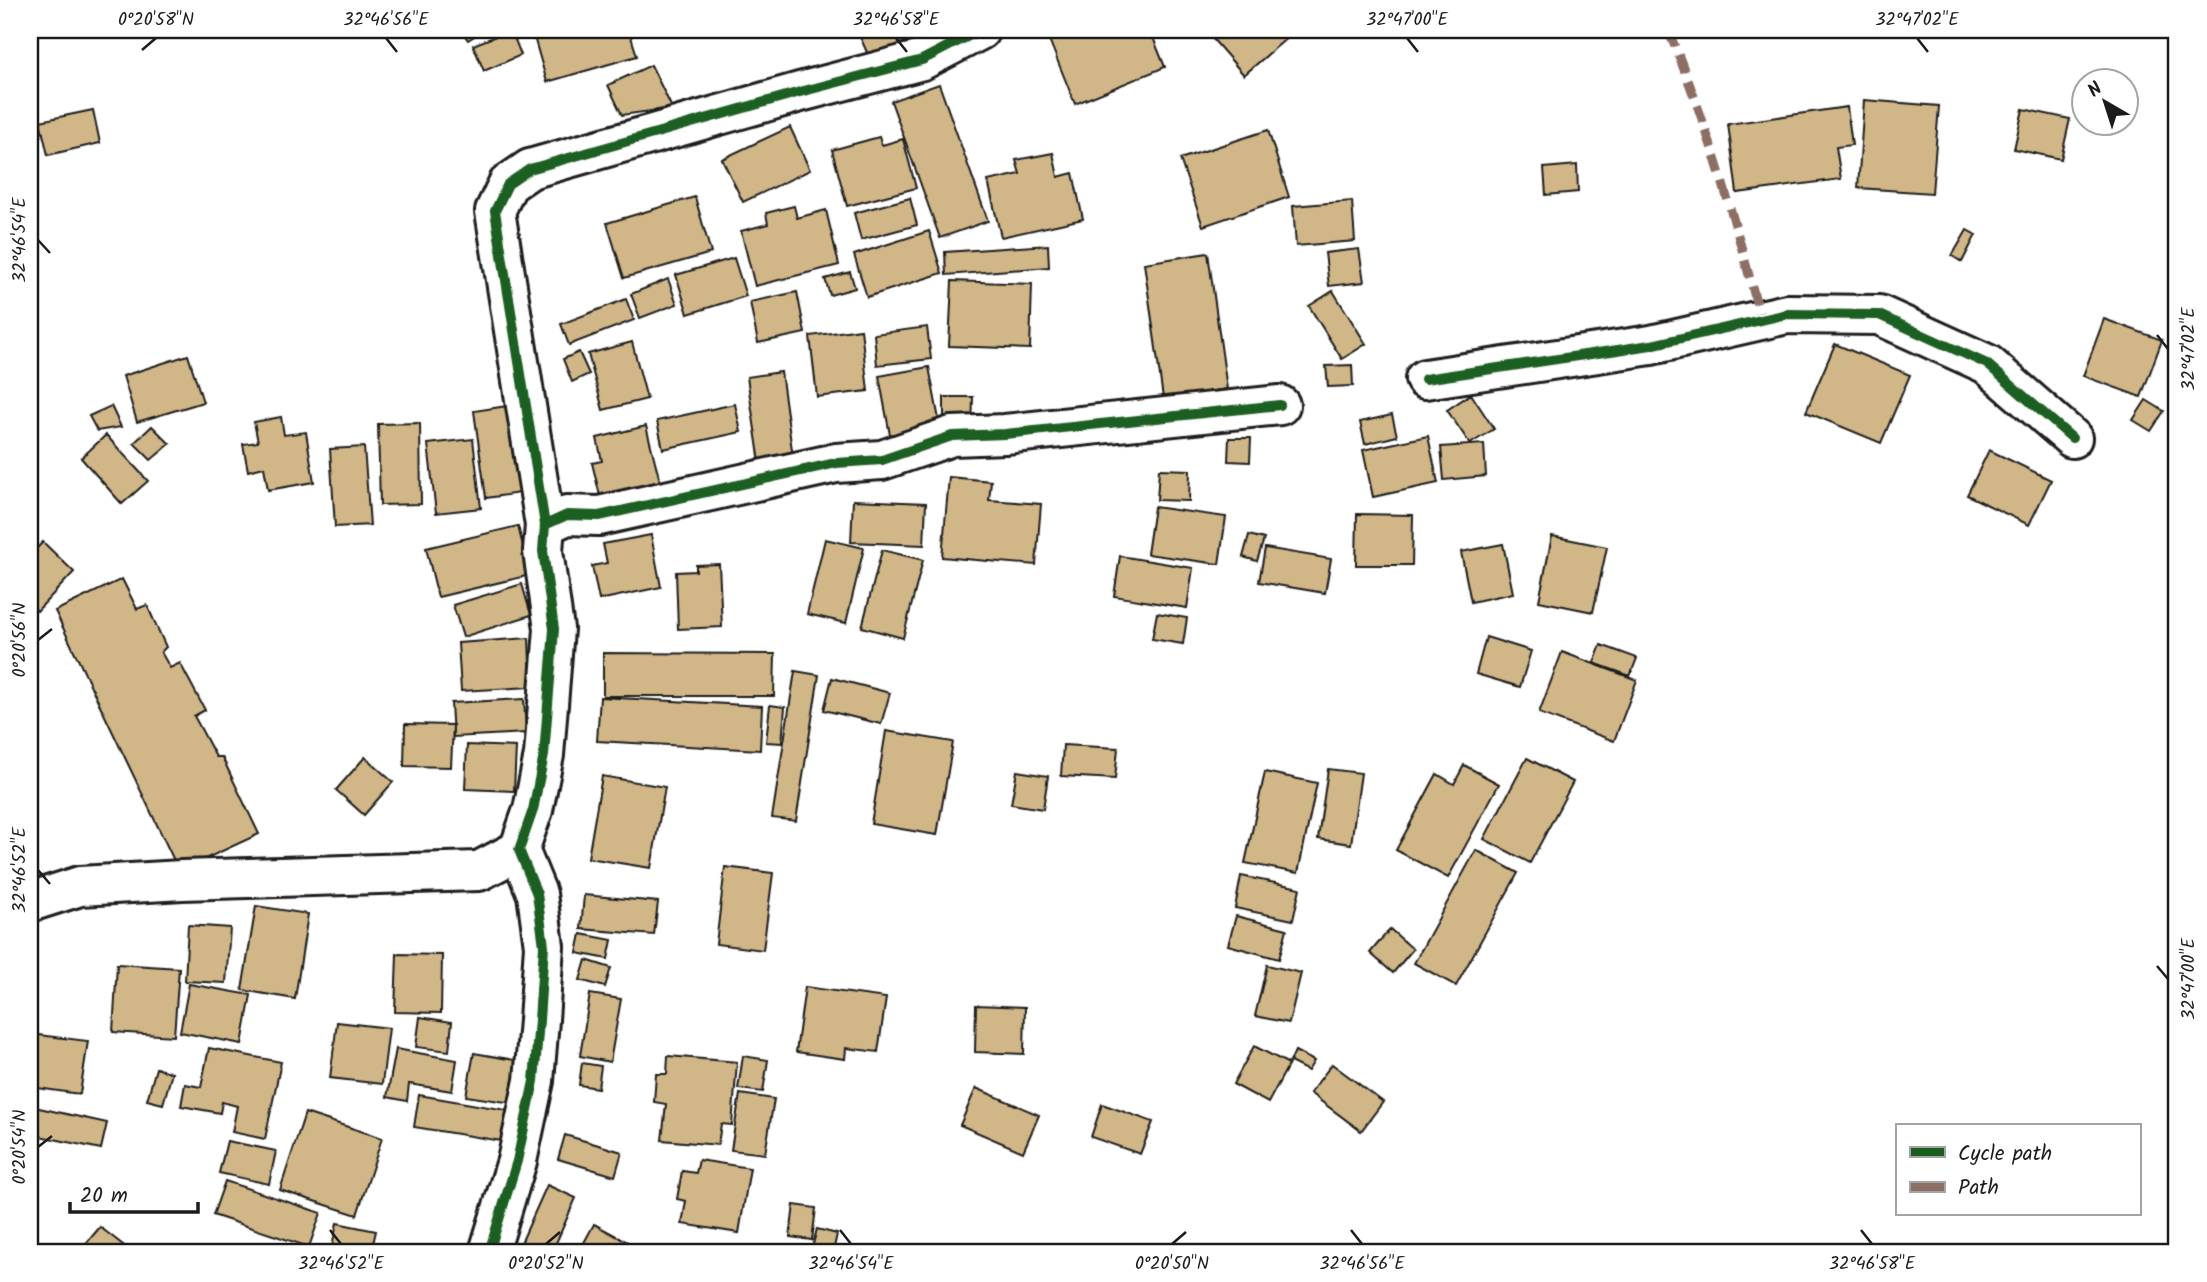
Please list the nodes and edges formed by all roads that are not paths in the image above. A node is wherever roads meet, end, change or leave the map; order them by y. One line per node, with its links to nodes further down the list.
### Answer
1 (980, 30): 5 (street)
2 (1425, 379): 4 (street)
3 (1280, 405): 5 (street)
4 (2072, 438)
5 (545, 525): 6 (street)
6 (519, 850): 7 (street); 8 (street)
7 (30, 902)
8 (489, 1252)

